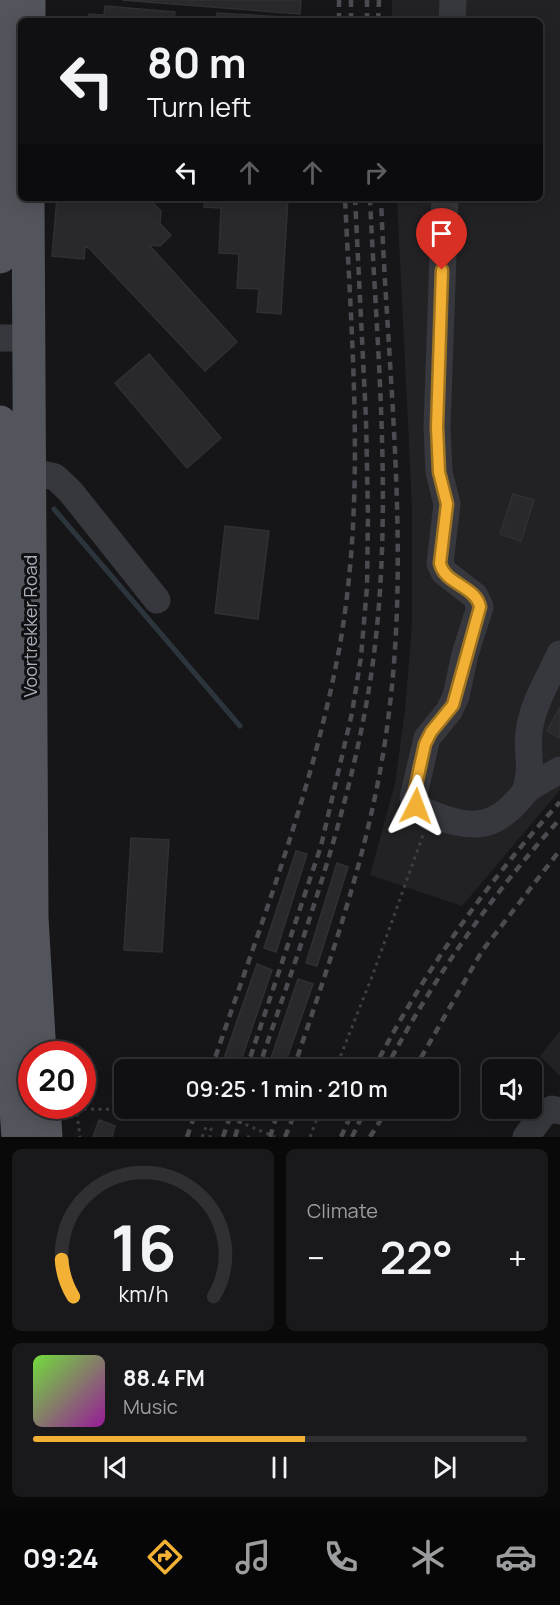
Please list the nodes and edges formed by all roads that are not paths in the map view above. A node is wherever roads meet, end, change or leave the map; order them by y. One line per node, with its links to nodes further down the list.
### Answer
1 (5, 0): 6 (main road)
2 (29, 0): 4 (main road)
3 (453, 0): 5 (street)
4 (29, 18)
5 (452, 18)
6 (12, 113): 9 (main road)
7 (28, 201): 10 (main road, Voortrekker Road)
8 (445, 201): 17 (street)
9 (0, 255)
10 (14, 338): 12 (main road, Voortrekker Road)
11 (0, 422): 12 (main road, Voortrekker Road)
12 (14, 472): 13 (street); 18 (main road, Voortrekker Road); 21 (main road, Voortrekker Road)
13 (157, 600)
14 (560, 654): 15 (street)
15 (531, 762): 16 (street); 17 (street)
16 (559, 772): 17 (street)
17 (525, 792)
18 (53, 1041)
19 (560, 1111): 22 (street)
20 (37, 1119): 21 (main road, Voortrekker Road)
21 (27, 1136)
22 (526, 1137)

